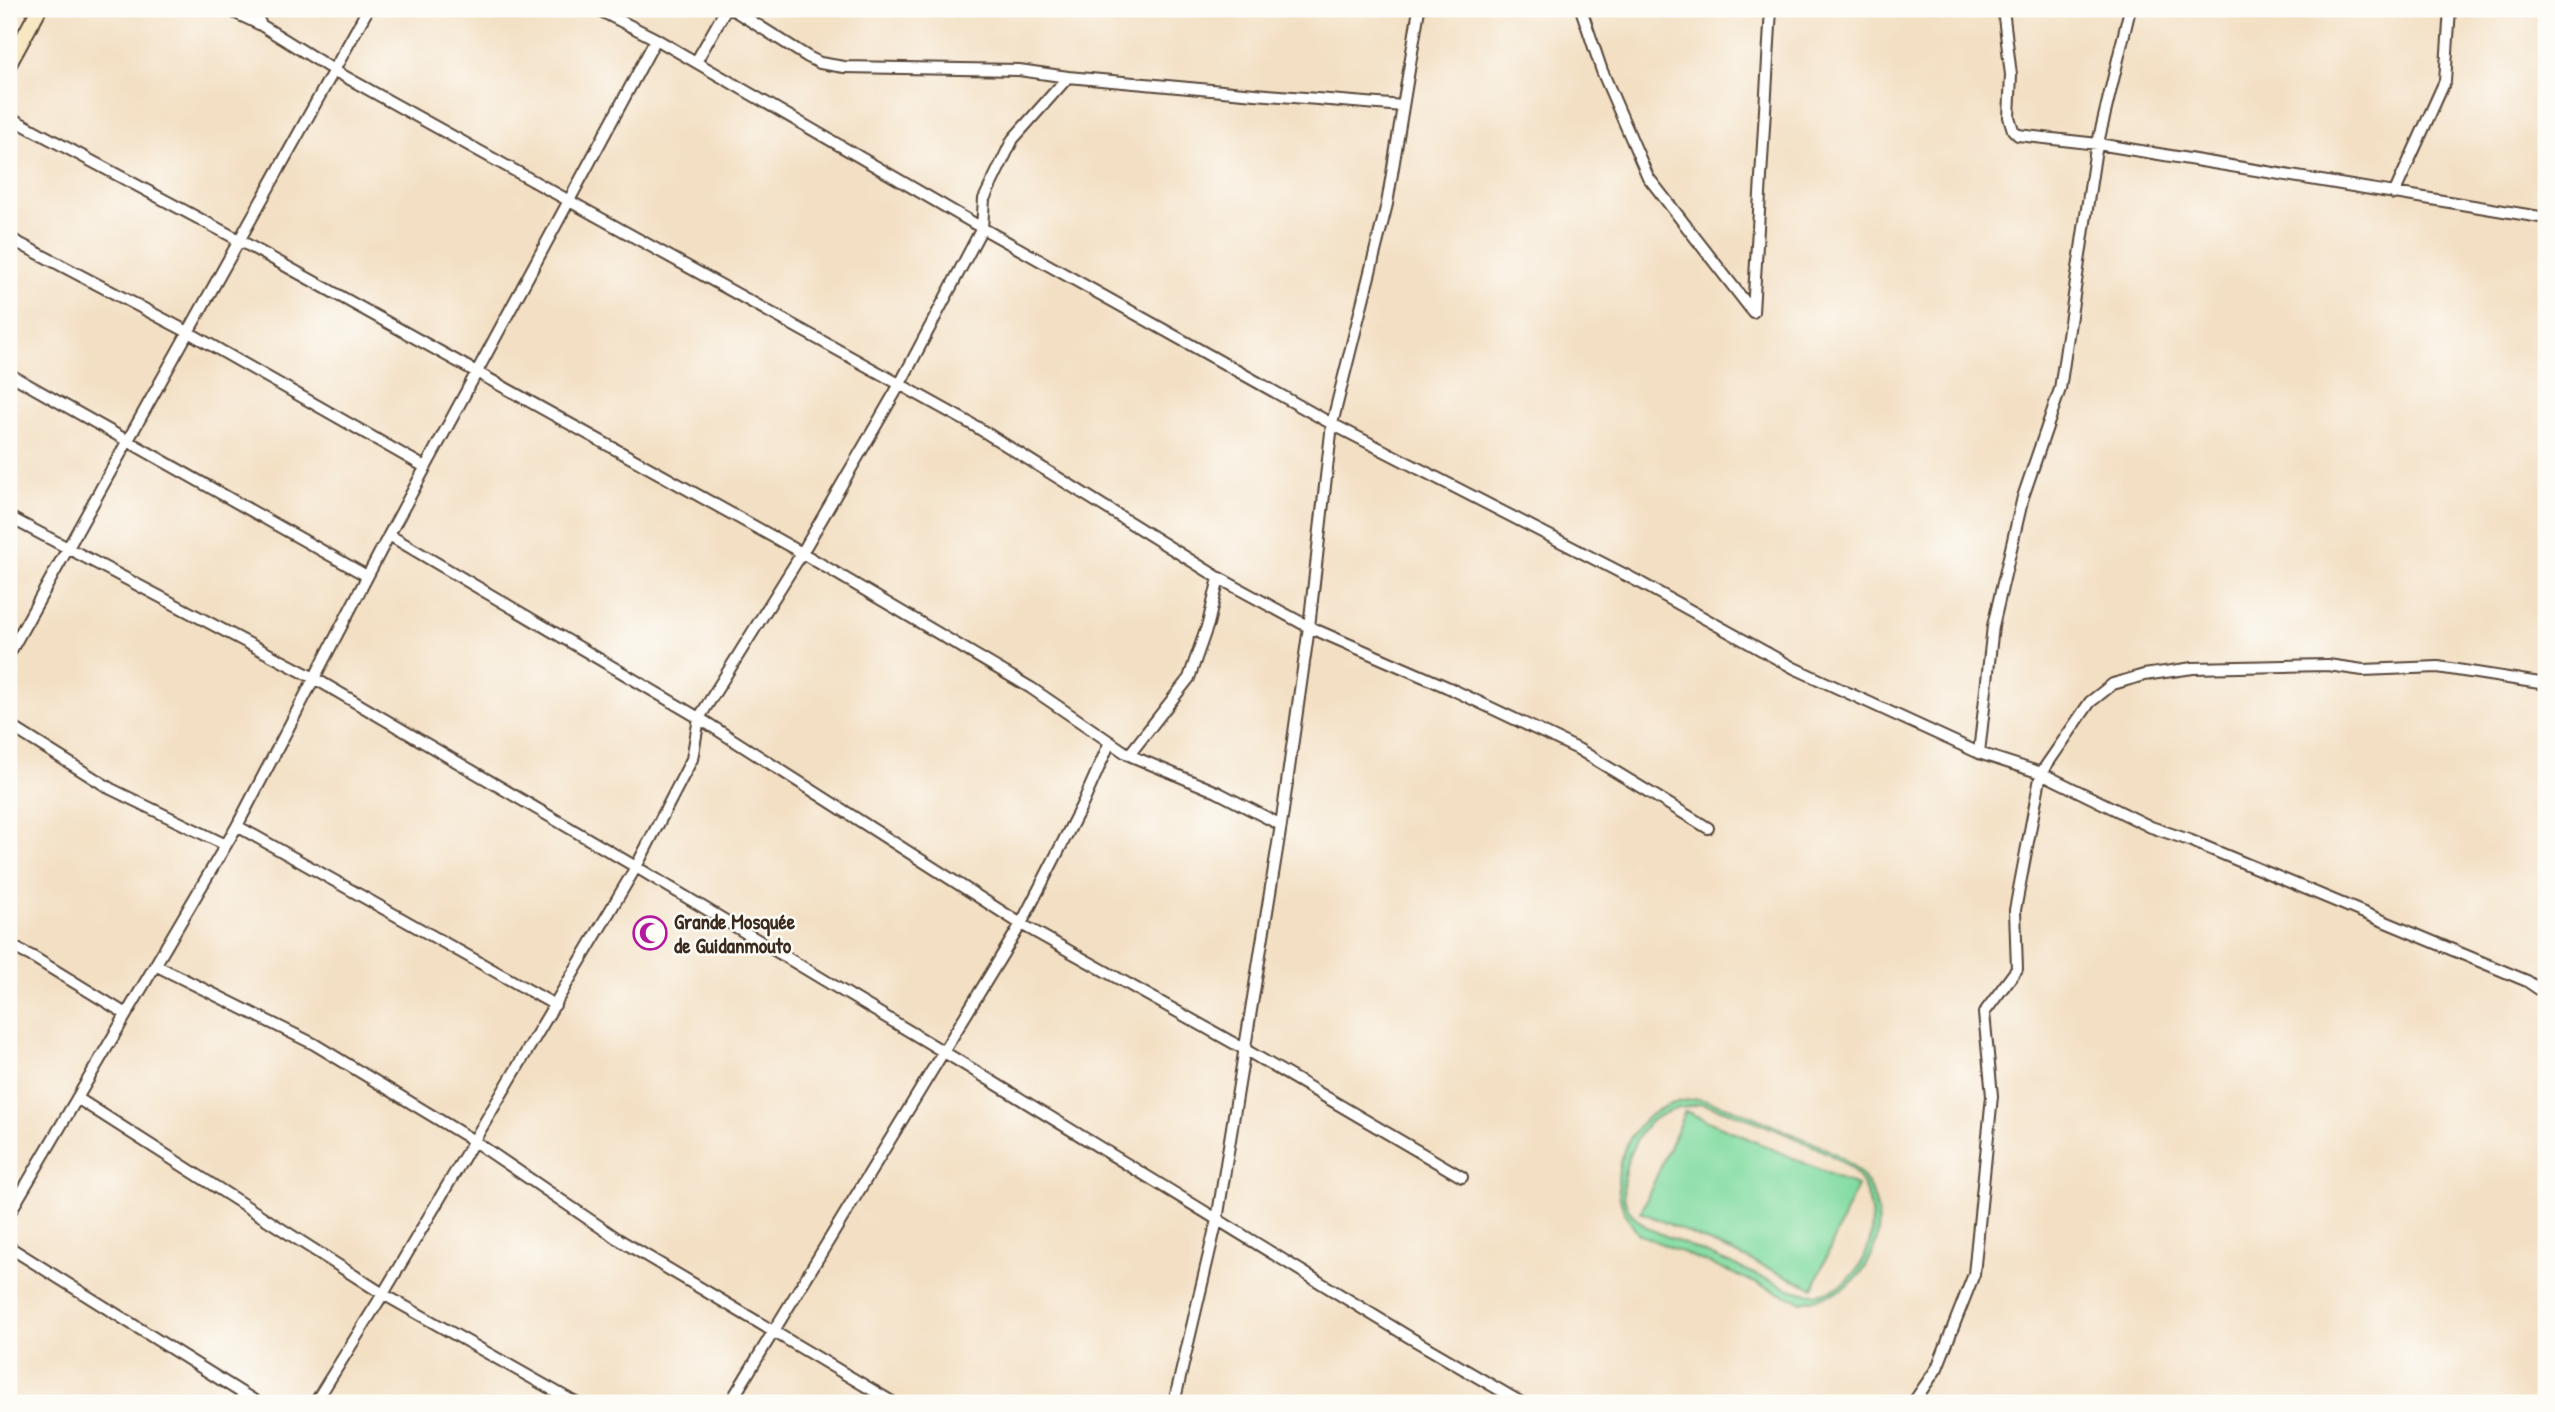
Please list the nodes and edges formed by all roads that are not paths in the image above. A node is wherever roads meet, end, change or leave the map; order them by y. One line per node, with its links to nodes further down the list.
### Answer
1 (39, 9): 17 (street)
2 (228, 9): 14 (street)
3 (253, 9): 14 (street)
4 (368, 9): 18 (street)
5 (597, 9): 15 (street)
6 (726, 9): 16 (street)
7 (732, 9): 19 (street)
8 (1419, 9): 20 (street)
9 (1581, 9): 10 (street)
10 (1771, 9)
11 (2003, 9): 22 (street)
12 (2130, 9): 22 (street)
13 (2450, 9): 23 (street)
14 (261, 25): 18 (street)
15 (656, 39): 16 (street); 24 (street)
16 (695, 62): 26 (street)
17 (9, 64)
18 (335, 71): 24 (street); 28 (street)
19 (1068, 77): 20 (street); 26 (street)
20 (1403, 106): 33 (street)
21 (9, 117): 28 (street)
22 (2098, 144): 23 (street); 49 (street)
23 (2394, 194): 25 (street)
24 (569, 200): 30 (street); 32 (street)
25 (2546, 218)
26 (982, 228): 32 (street); 33 (street)
27 (9, 238): 29 (street)
28 (240, 240): 29 (street); 30 (street)
29 (188, 332): 34 (street); 35 (street)
30 (477, 371): 35 (street); 39 (street)
31 (9, 374): 34 (street)
32 (900, 384): 39 (street); 41 (street)
33 (1332, 424): 42 (street); 49 (street)
34 (128, 441): 38 (street); 40 (street)
35 (425, 467): 37 (street)
36 (9, 517): 38 (street)
37 (388, 535): 40 (street); 46 (street)
38 (69, 548): 43 (street); 44 (street)
39 (802, 553): 46 (street); 48 (street)
40 (367, 576): 44 (street)
41 (1219, 578): 42 (street); 50 (street)
42 (1309, 627): 52 (street); 54 (street)
43 (9, 654)
44 (314, 678): 53 (street); 56 (street)
45 (2546, 684): 51 (street)
46 (699, 718): 56 (street); 57 (street)
47 (9, 725): 55 (street)
48 (1110, 742): 50 (street); 57 (street)
49 (1979, 753): 51 (street)
50 (1129, 755): 52 (street)
51 (2041, 773): 60 (street); 80 (street)
52 (1281, 825): 63 (street)
53 (237, 826): 55 (street); 61 (street)
54 (1708, 828)
55 (226, 845): 59 (street)
56 (636, 867): 61 (street); 64 (street)
57 (1021, 925): 63 (street); 64 (street)
58 (9, 945): 62 (street)
59 (155, 965): 62 (street); 66 (street)
60 (2546, 994)
61 (555, 1005): 66 (street)
62 (126, 1014): 65 (street)
63 (1244, 1049): 67 (street); 69 (street)
64 (944, 1052): 69 (street); 72 (street)
65 (77, 1098): 68 (street); 71 (street)
66 (474, 1141): 71 (street); 72 (street)
67 (1462, 1177)
68 (9, 1214)
69 (1217, 1220): 78 (street); 79 (street)
70 (9, 1247): 73 (street)
71 (383, 1294): 74 (street); 75 (street)
72 (774, 1331): 76 (street); 77 (street)
73 (258, 1403)
74 (315, 1403)
75 (576, 1403)
76 (730, 1403)
77 (894, 1403)
78 (1174, 1403)
79 (1522, 1403)
80 (1913, 1403)

